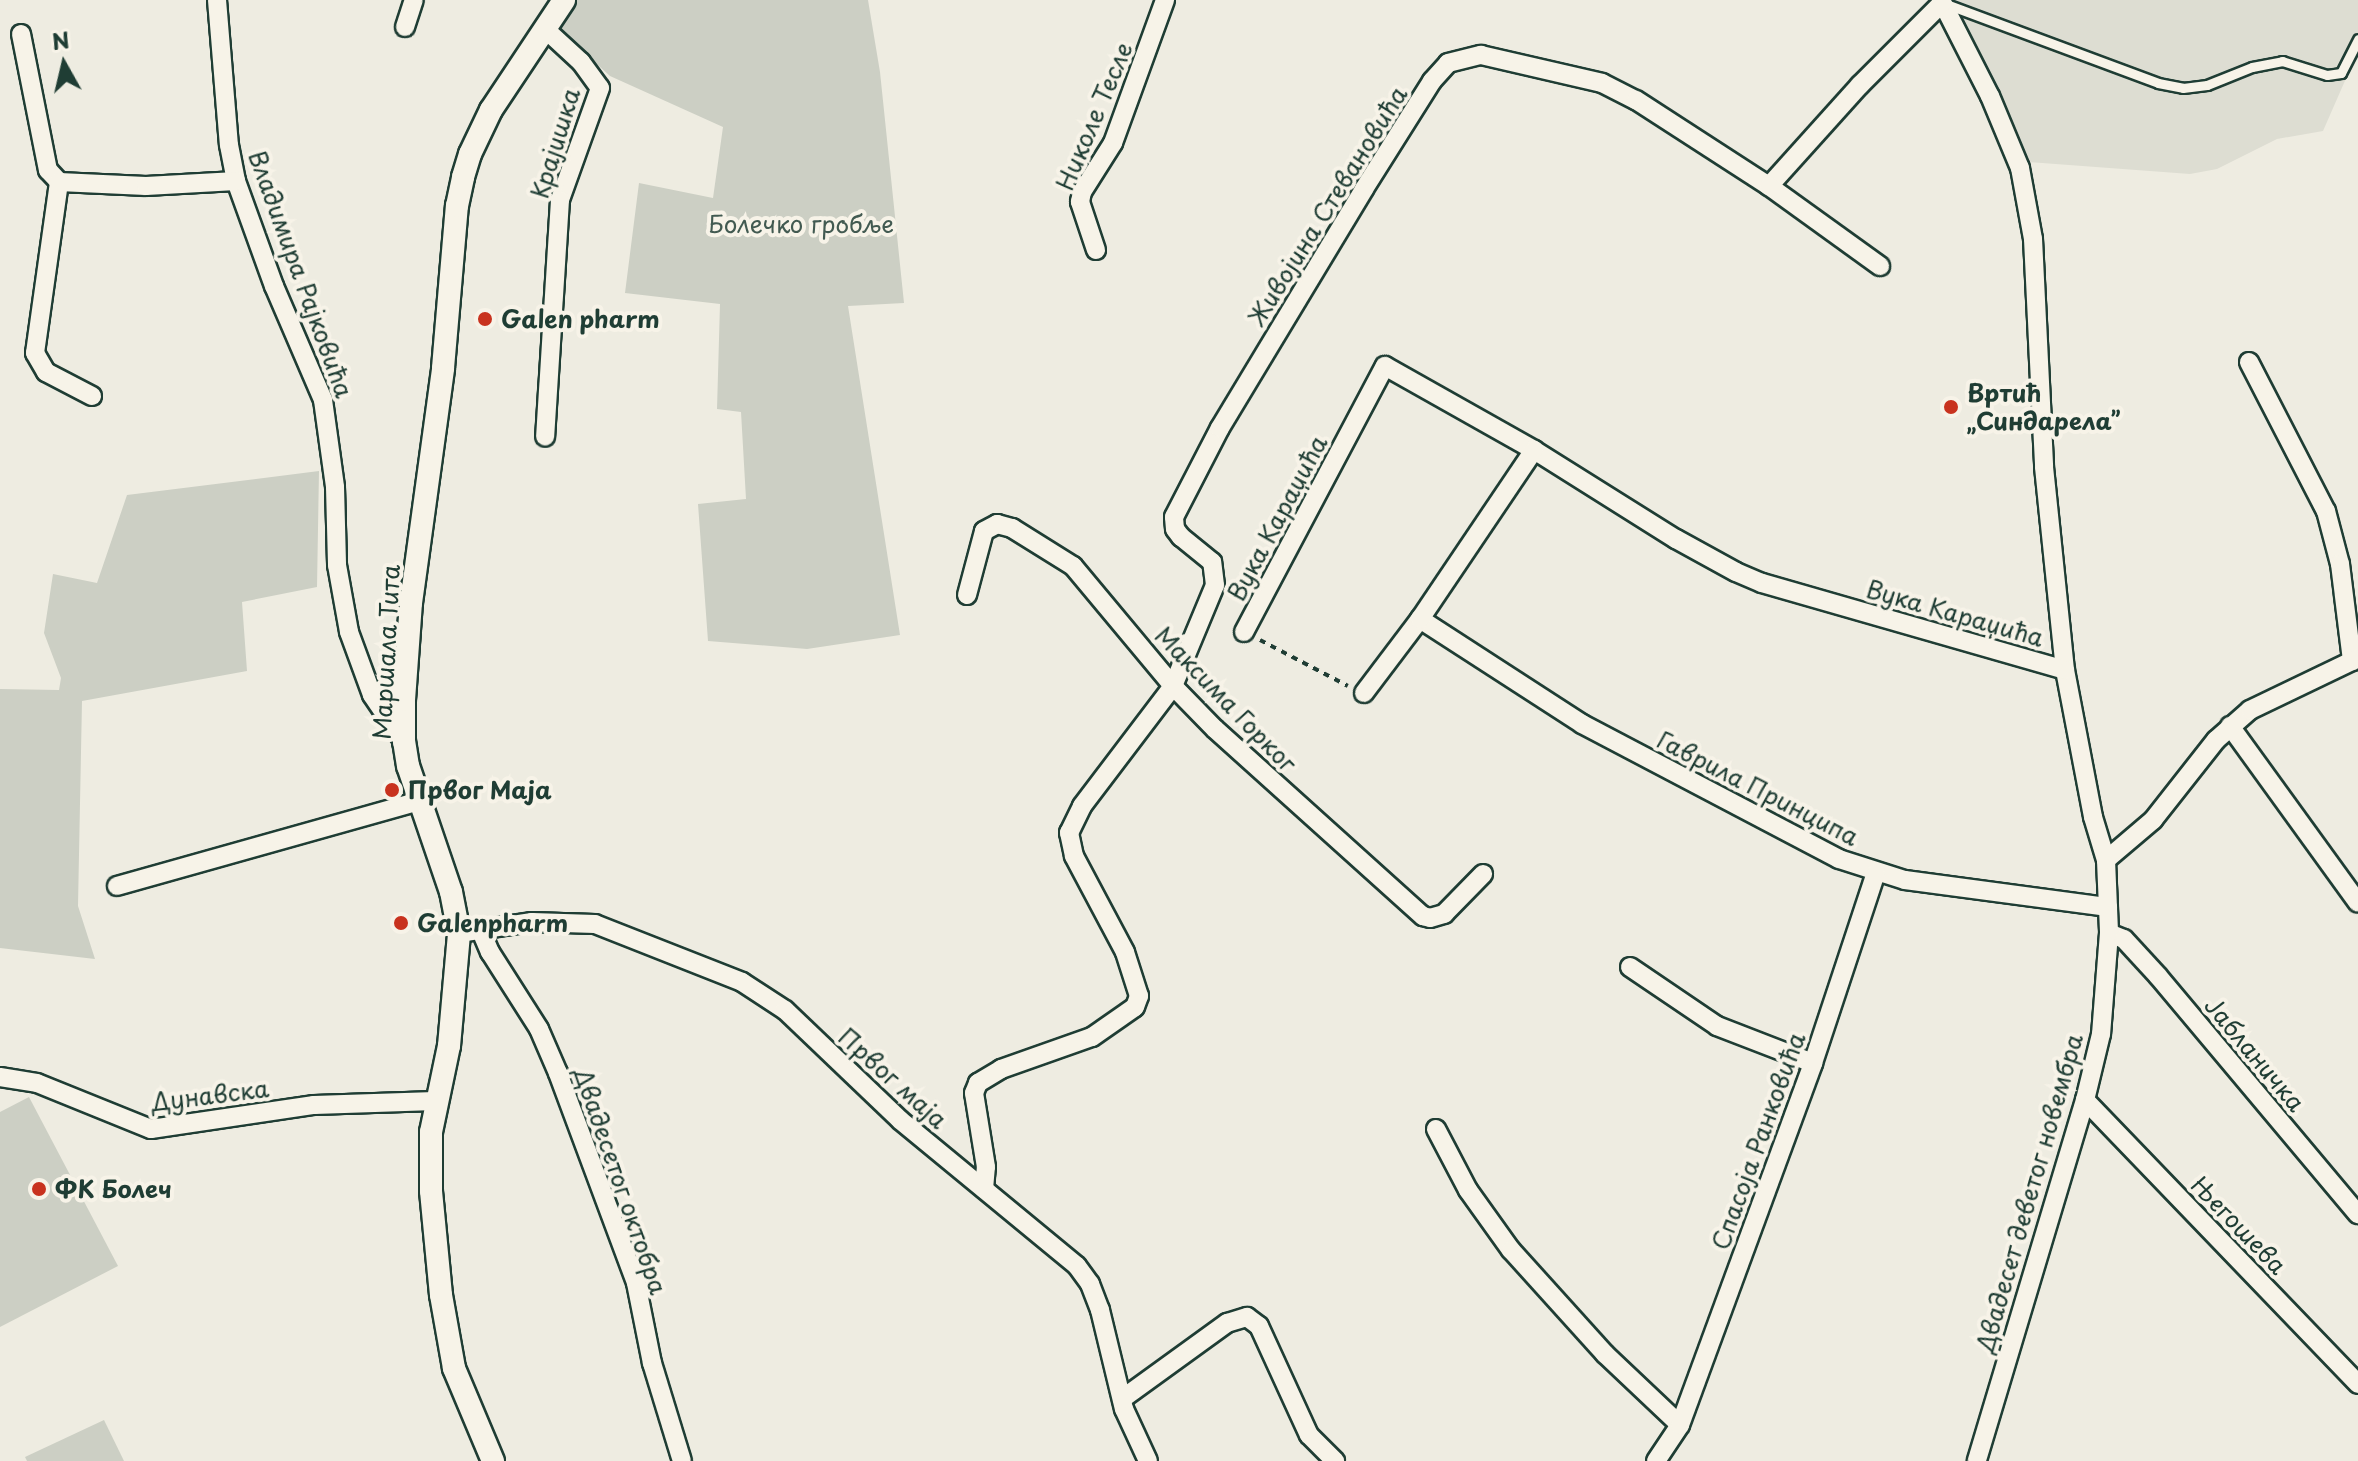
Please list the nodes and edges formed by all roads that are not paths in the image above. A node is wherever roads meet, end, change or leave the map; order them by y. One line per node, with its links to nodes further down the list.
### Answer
1 (217, 0): 10 (street, Владимира Рајковића)
2 (414, 0): 6 (street)
3 (564, 0): 7 (street, Маршала Тита)
4 (1165, 0): 13 (street, Николе Тесле)
5 (1942, 2): 9 (lane); 12 (street); 23 (street, Двадесет деветог новембра)
6 (405, 27)
7 (544, 28): 17 (street, Крајишка); 27 (street, Маршала Тита)
8 (21, 34): 11 (street)
9 (2358, 39)
10 (236, 181): 11 (street); 27 (street, Владимира Рајковића)
11 (59, 182): 16 (street)
12 (1769, 186): 14 (street, Живојина Стевановића); 24 (street, Живојина Стевановића)
13 (1096, 250)
14 (1880, 266)
15 (2249, 362): 22 (street)
16 (92, 396)
17 (545, 437)
18 (1534, 450): 20 (street); 21 (street, Вука Караџића); 23 (street, Вука Караџића)
19 (967, 595): 24 (street, Максима Горког)
20 (1420, 619): 25 (street); 30 (street, Гаврила Принципа)
21 (1244, 632)
22 (2355, 659): 26 (street)
23 (2065, 670): 29 (street, Двадесет деветог новембра)
24 (1173, 686): 31 (street, Максима Горког); 43 (street)
25 (1364, 693)
26 (2230, 726): 29 (street); 33 (street)
27 (404, 742): 28 (street, Маршала Тита)
28 (419, 801): 32 (street); 35 (street, Маршала Тита)
29 (2106, 860): 34 (street, Двадесет деветог новембра)
30 (1876, 873): 34 (street, Гаврила Принципа); 38 (street, Спасоја Ранковића)
31 (1483, 874)
32 (117, 886)
33 (2358, 903)
34 (2108, 907): 36 (street, Двадесет деветог новембра)
35 (470, 932): 41 (street, Маршала Тита); 43 (street, Првог маја); 49 (street, Двадесетог октобра)
36 (2109, 933): 40 (street, Двадесет деветог новембра); 44 (street, Јабланичка)
37 (1630, 967): 38 (street)
38 (1813, 1063): 47 (street, Спасоја Ранковића)
39 (0, 1077): 41 (street, Дунавска)
40 (2085, 1100): 45 (street, Његошева); 53 (street, Двадесет деветог новембра)
41 (435, 1101): 48 (street, Маршала Тита)
42 (1436, 1129): 47 (street)
43 (984, 1189): 46 (street, Првог маја)
44 (2358, 1214)
45 (2358, 1384)
46 (1122, 1399): 50 (street, Првог маја); 51 (street)
47 (1680, 1425): 52 (street, Спасоја Ранковића)
48 (493, 1461)
49 (682, 1461)
50 (1148, 1461)
51 (1335, 1461)
52 (1656, 1461)
53 (1977, 1461)

